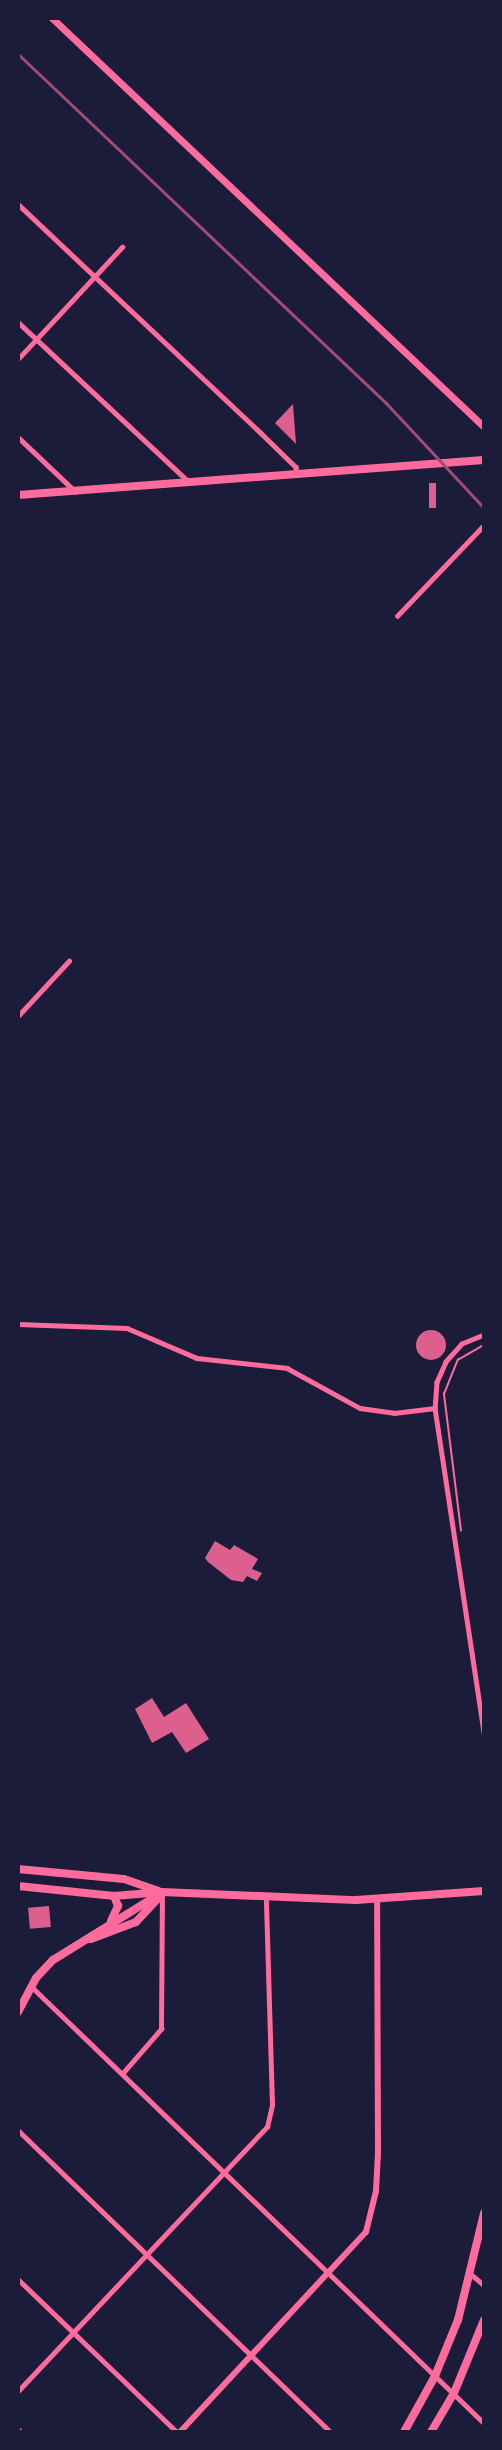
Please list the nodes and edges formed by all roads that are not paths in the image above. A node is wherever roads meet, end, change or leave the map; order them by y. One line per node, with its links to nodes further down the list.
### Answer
1 (52, 18): 8 (main road)
2 (18, 204): 4 (street)
3 (122, 247): 4 (street)
4 (95, 276): 6 (street); 11 (street)
5 (18, 322): 6 (street)
6 (37, 339): 7 (street); 12 (street)
7 (18, 359)
8 (484, 427)
9 (18, 437): 13 (street)
10 (484, 460): 11 (main road)
11 (297, 475): 12 (main road)
12 (190, 483): 13 (main road)
13 (75, 491): 14 (main road)
14 (18, 495)
15 (484, 525): 16 (street)
16 (397, 616)
17 (69, 961): 18 (street)
18 (18, 1016)
19 (18, 1324): 21 (street)
20 (484, 1335): 21 (street)
21 (435, 1408): 22 (street)
22 (484, 1733)
23 (18, 1869): 26 (main road)
24 (18, 1886): 27 (main road)
25 (484, 1891): 29 (main road)
26 (162, 1892): 27 (main road); 28 (main road); 30 (main road); 31 (main road); 34 (street)
27 (114, 1896): 30 (main road)
28 (266, 1898): 29 (main road); 36 (street)
29 (377, 1900): 39 (street)
30 (109, 1924): 31 (main road)
31 (88, 1940): 32 (main road)
32 (31, 1986): 33 (main road); 34 (street)
33 (18, 2012)
34 (122, 2074): 36 (street)
35 (18, 2130): 38 (street)
36 (226, 2174): 38 (street); 39 (street)
37 (484, 2213): 40 (main road)
38 (149, 2255): 44 (street); 45 (street)
39 (328, 2272): 45 (street); 46 (street)
40 (472, 2275): 42 (street); 46 (main road)
41 (18, 2279): 44 (street)
42 (484, 2285)
43 (484, 2320): 48 (main road)
44 (74, 2333): 47 (street); 50 (street)
45 (250, 2353): 50 (street); 51 (street)
46 (435, 2376): 48 (street); 52 (main road)
47 (18, 2391)
48 (454, 2393): 49 (street); 53 (main road)
49 (484, 2423)
50 (178, 2432)
51 (332, 2432)
52 (404, 2432)
53 (431, 2432)

